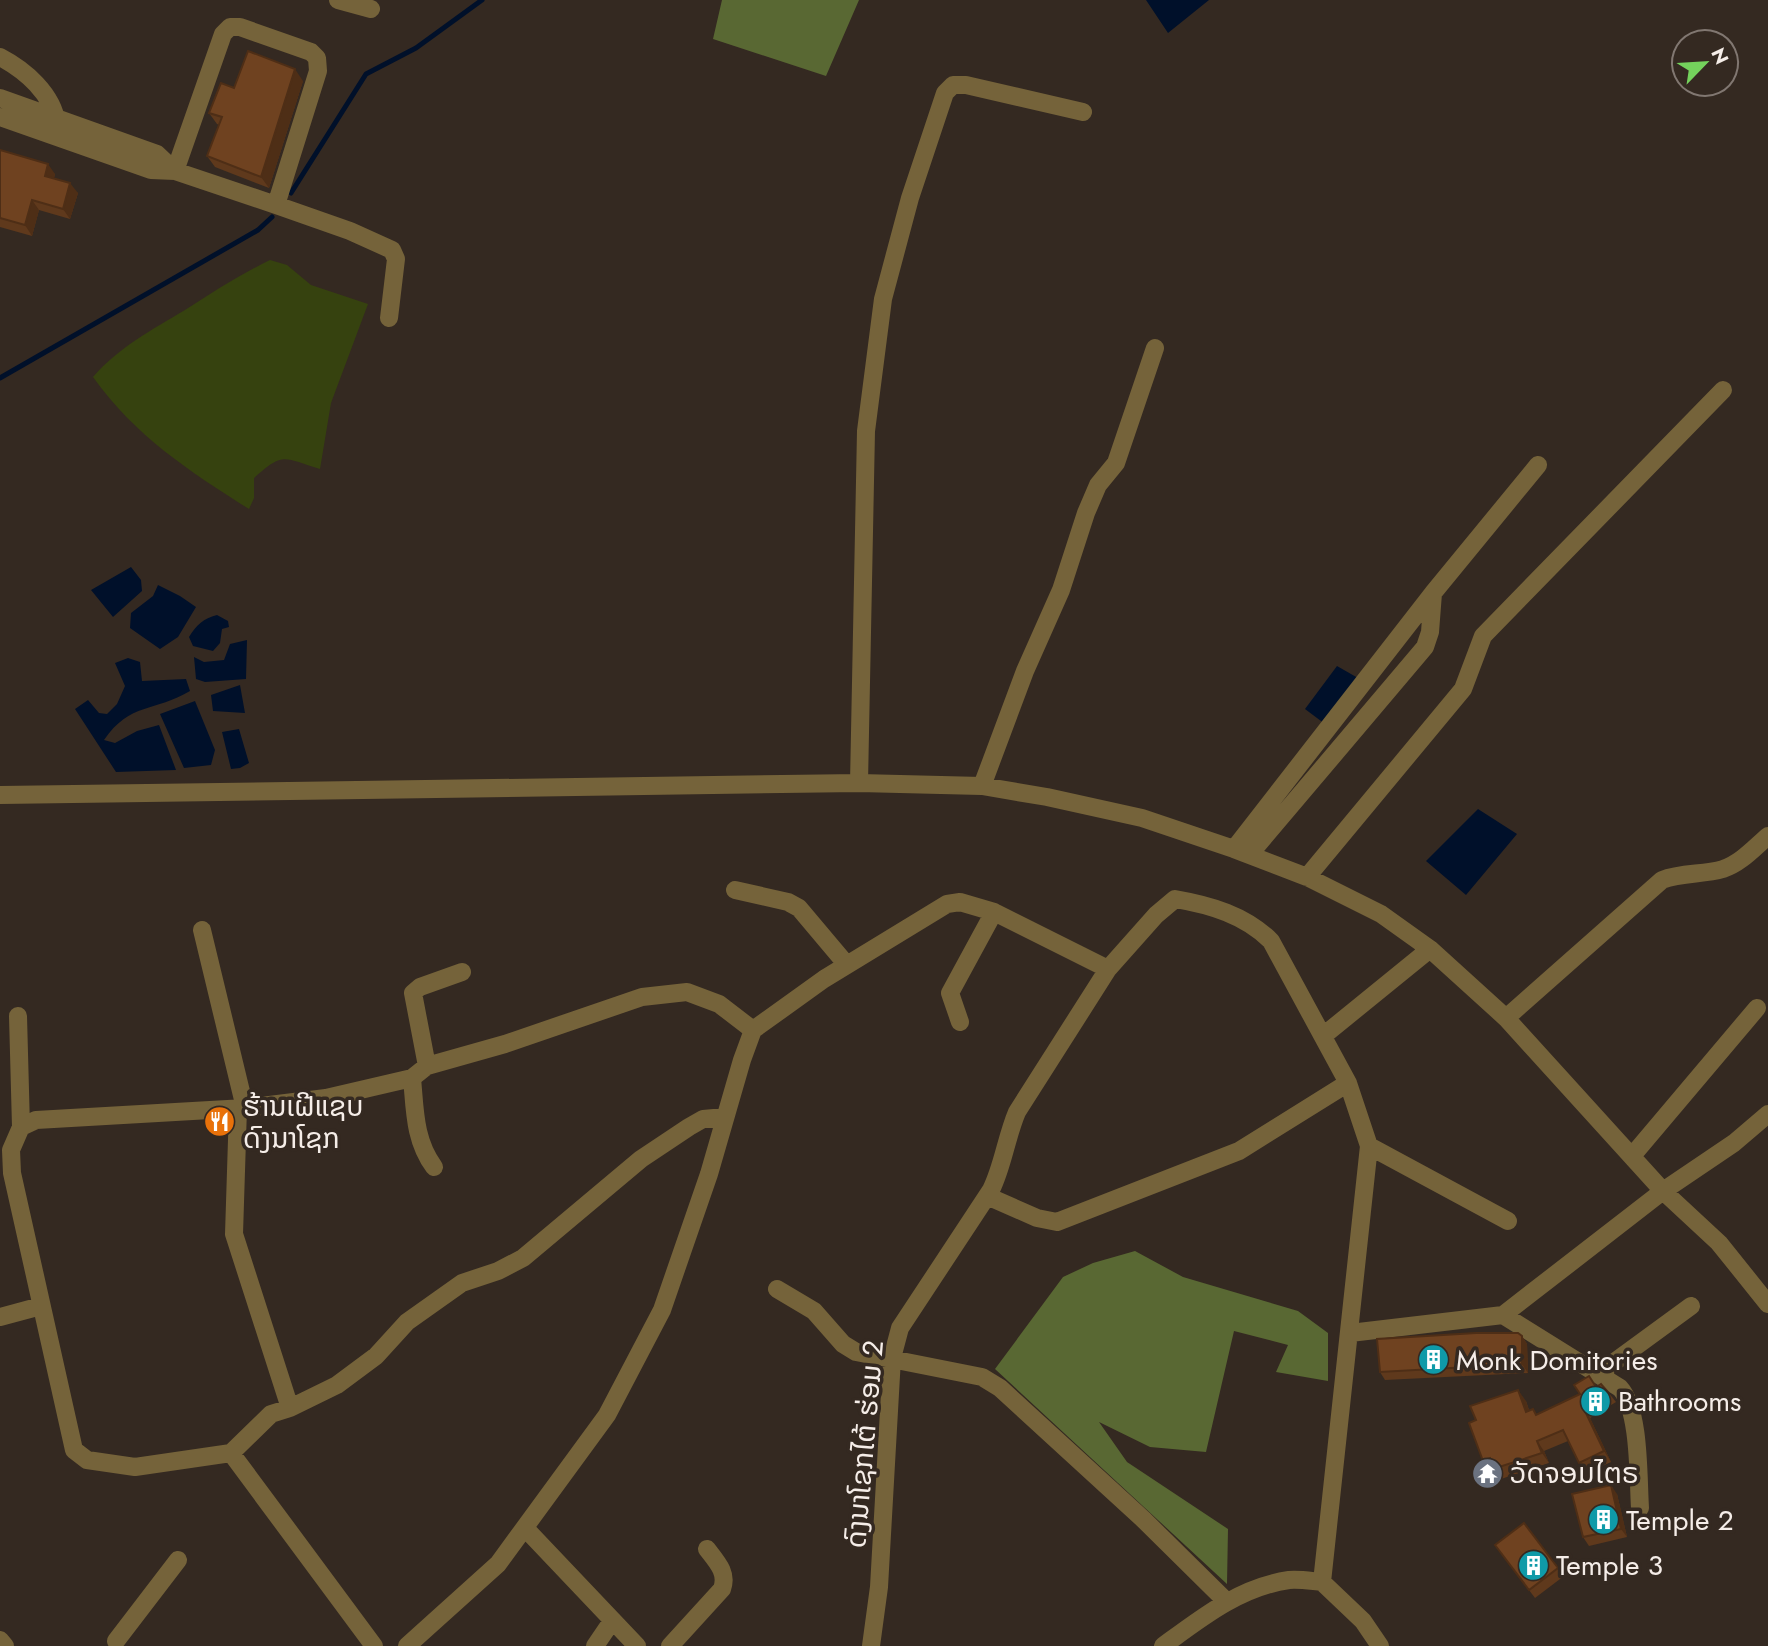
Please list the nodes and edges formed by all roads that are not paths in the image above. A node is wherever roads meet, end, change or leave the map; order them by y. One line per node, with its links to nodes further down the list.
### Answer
1 (338, 0): 2 (street)
2 (371, 9)
3 (0, 57): 7 (street)
4 (0, 98): 7 (street)
5 (1083, 112): 16 (street)
6 (0, 117): 8 (street)
7 (56, 119): 8 (street); 9 (street)
8 (57, 139): 9 (street)
9 (174, 171): 10 (street); 10 (street)
10 (276, 205): 11 (street)
11 (389, 318)
12 (1155, 348): 17 (street)
13 (1723, 390): 21 (street)
14 (1538, 465): 15 (street)
15 (1433, 593): 20 (street); 20 (street)
16 (859, 783): 17 (street); 18 (street)
17 (982, 786): 20 (street)
18 (0, 795)
19 (1768, 836): 31 (street)
20 (1241, 852): 21 (street)
21 (1307, 877): 25 (street)
22 (735, 890): 26 (street)
23 (993, 912): 26 (street); 27 (street); 32 (street)
24 (202, 930): 38 (street)
25 (1430, 949): 31 (street); 34 (street)
26 (847, 965): 33 (street)
27 (1108, 969): 34 (street, ດົງນາໂຊກໄຕ້ ຮ່ອມ 2); 47 (street, ດົງນາໂຊກໄຕ້ ຮ່ອມ 2)
28 (462, 972): 35 (street)
29 (1756, 1007): 44 (street)
30 (18, 1016): 41 (street)
31 (1506, 1018): 44 (street)
32 (960, 1022)
33 (753, 1030): 35 (street); 40 (street)
34 (1323, 1036): 37 (street)
35 (427, 1066): 36 (street)
36 (412, 1078): 38 (street); 45 (street)
37 (1348, 1083): 42 (street); 47 (street)
38 (242, 1108): 41 (street); 58 (street)
39 (1768, 1114): 46 (street)
40 (725, 1117): 58 (street); 61 (street)
41 (21, 1127): 43 (street)
42 (1369, 1146): 48 (street); 55 (street)
43 (6, 1150): 51 (street)
44 (1632, 1156): 46 (street)
45 (434, 1167)
46 (1663, 1191): 50 (street); 53 (street)
47 (987, 1196): 56 (street, ດົງນາໂຊກໄຕ້ ຮ່ອມ 2)
48 (1508, 1221)
49 (777, 1289): 56 (street)
50 (1768, 1304)
51 (41, 1306): 54 (street); 59 (street)
52 (1691, 1306): 57 (street)
53 (1503, 1315): 55 (street); 57 (street)
54 (0, 1317)
55 (1350, 1333): 64 (street)
56 (892, 1359): 65 (street); 75 (street, ດົງນາໂຊກໄຕ້ ຮ່ອມ 2)
57 (1598, 1374): 60 (street)
58 (290, 1408): 59 (street)
59 (232, 1453): 70 (street)
60 (1640, 1508)
61 (525, 1528): 66 (street); 71 (street)
62 (707, 1549): 74 (street)
63 (177, 1560): 68 (street)
64 (1322, 1582): 65 (street); 77 (street)
65 (1227, 1602): 76 (street)
66 (612, 1621): 72 (street); 73 (street)
67 (0, 1640): 69 (street)
68 (117, 1644)
69 (5, 1646)
70 (374, 1646)
71 (407, 1646)
72 (595, 1646)
73 (637, 1646)
74 (670, 1646)
75 (871, 1646)
76 (1163, 1646)
77 (1380, 1646)

